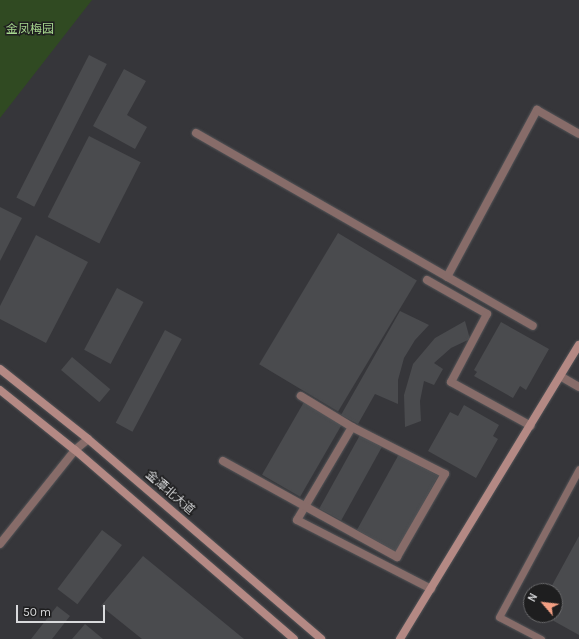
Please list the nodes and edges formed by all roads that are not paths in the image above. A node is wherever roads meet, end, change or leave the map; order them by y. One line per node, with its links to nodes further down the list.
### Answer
1 (196, 132): 3 (street)
2 (579, 134): 3 (street)
3 (447, 277): 5 (street)
4 (427, 280): 12 (street)
5 (532, 326)
6 (579, 345): 8 (main road)
7 (0, 369): 14 (main road, 金潭北大道)
8 (560, 376): 9 (street); 12 (main road)
9 (579, 387)
10 (0, 390): 15 (main road)
11 (301, 396): 13 (street)
12 (531, 426): 20 (main road)
13 (352, 427): 18 (street); 18 (street)
14 (88, 439): 15 (street); 22 (main road, 金潭北大道)
15 (76, 450): 19 (street); 21 (main road)
16 (222, 461): 18 (street)
17 (579, 468): 24 (lane)
18 (305, 506): 20 (street)
19 (0, 544)
20 (431, 589): 23 (main road)
21 (294, 639)
22 (321, 639)
23 (400, 639)
24 (541, 639)

